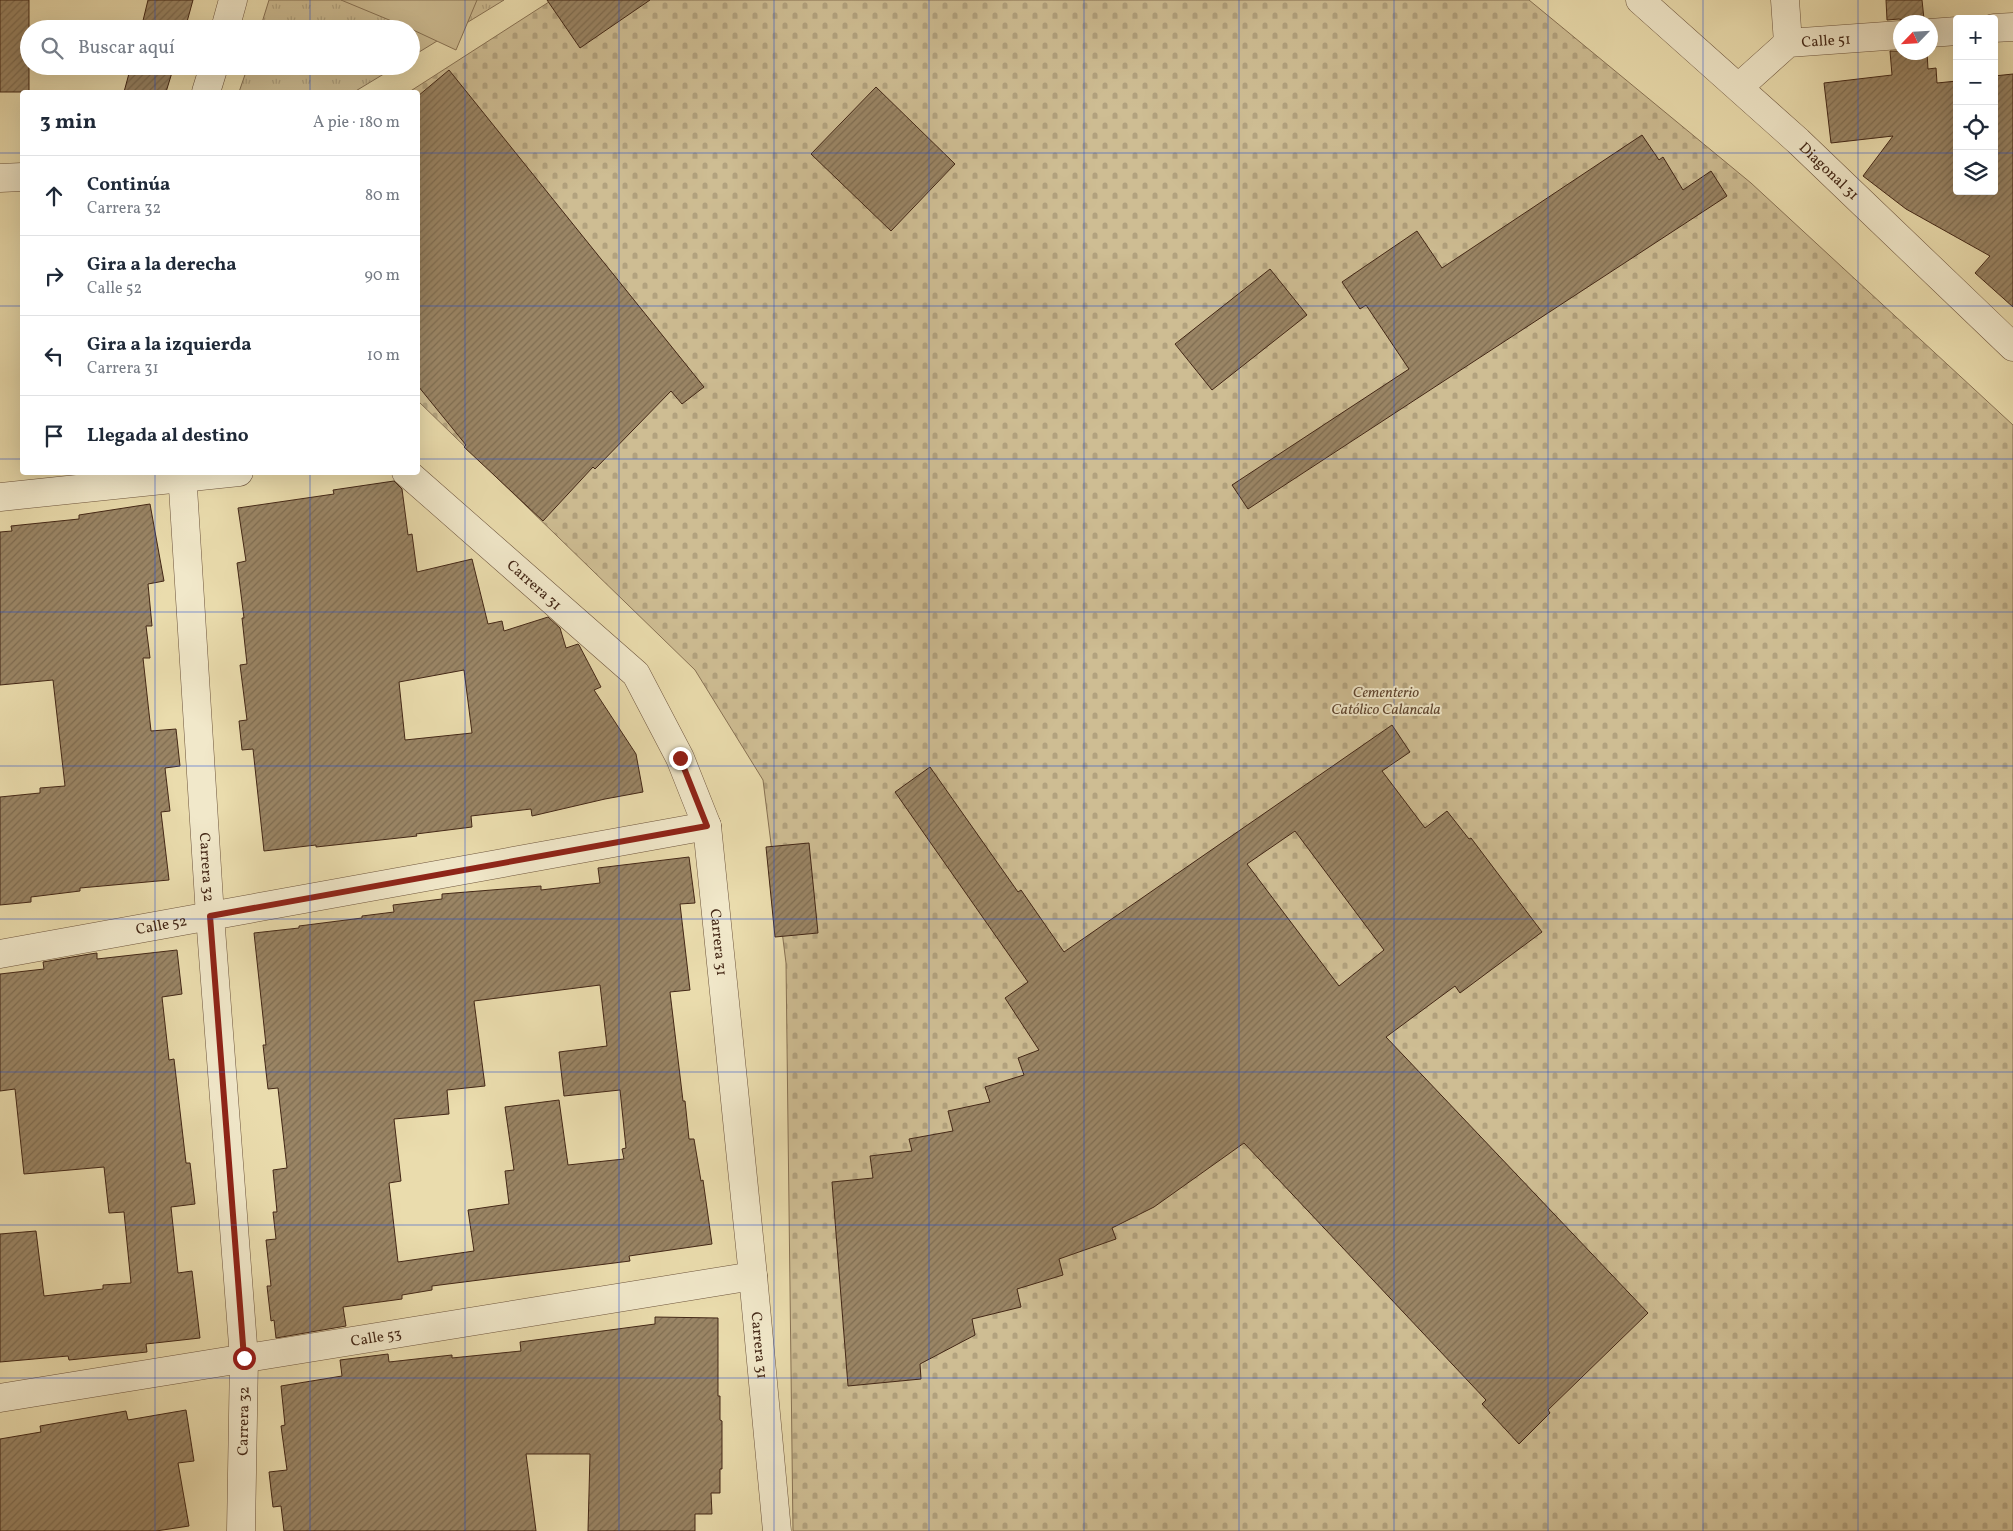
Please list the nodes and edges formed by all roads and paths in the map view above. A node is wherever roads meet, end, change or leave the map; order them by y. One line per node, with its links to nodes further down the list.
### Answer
1 (233, 0): 4 (street)
2 (1640, 0): 12 (street, Diagonal 31)
3 (1785, 0): 10 (street)
4 (227, 20)
5 (2013, 27): 6 (street)
6 (1998, 28)
7 (1953, 31): 8 (street)
8 (1938, 32)
9 (1893, 35): 10 (street, Calle 51)
10 (1788, 42): 12 (street, Calle 51)
11 (211, 75): 13 (street)
12 (1739, 87): 16 (street, Diagonal 31)
13 (207, 90)
14 (20, 177): 15 (street)
15 (0, 178)
16 (2013, 347)
17 (182, 475): 19 (street); 21 (street, Carrera 32)
18 (409, 475): 20 (street, Carrera 31)
19 (0, 497)
20 (707, 826): 21 (street, Calle 52); 23 (street, Carrera 31)
21 (210, 916): 22 (street, Calle 52); 24 (street, Carrera 32)
22 (0, 954)
23 (753, 1276): 24 (street, Calle 53); 27 (street, Carrera 31)
24 (244, 1358): 25 (street, Calle 53); 26 (street, Carrera 32)
25 (0, 1398)
26 (241, 1531)
27 (777, 1531)

